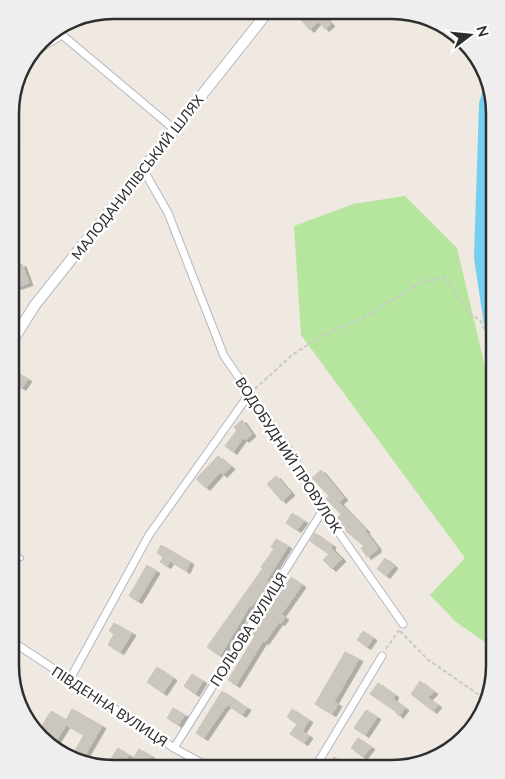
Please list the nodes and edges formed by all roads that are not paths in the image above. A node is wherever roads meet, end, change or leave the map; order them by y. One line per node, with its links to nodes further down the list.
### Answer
1 (263, 19): 4 (main road, МАЛОДАНИЛІВСЬКИЙ ШЛЯХ)
2 (62, 35): 3 (street); 4 (street)
3 (52, 41)
4 (174, 129): 5 (main road, МАЛОДАНИЛІВСЬКИЙ ШЛЯХ)
5 (143, 168): 6 (main road, МАЛОДАНИЛІВСЬКИЙ ШЛЯХ); 7 (street, ВОДОБУДНИЙ ПРОВУЛОК)
6 (19, 329)
7 (250, 393): 8 (street, ВОДОБУДНИЙ ПРОВУЛОК); 14 (street)
8 (323, 510): 11 (street, ВОДОБУДНИЙ ПРОВУЛОК); 15 (street, ПОЛЬОВА ВУЛИЦЯ)
9 (19, 556): 10 (lane)
10 (22, 558)
11 (401, 627)
12 (19, 646): 14 (street, ПІВДЕННА ВУЛИЦЯ)
13 (382, 656): 17 (street)
14 (70, 679): 15 (street, ПІВДЕННА ВУЛИЦЯ)
15 (174, 748): 16 (street, ПІВДЕННА ВУЛИЦЯ)
16 (197, 760)
17 (319, 760)

